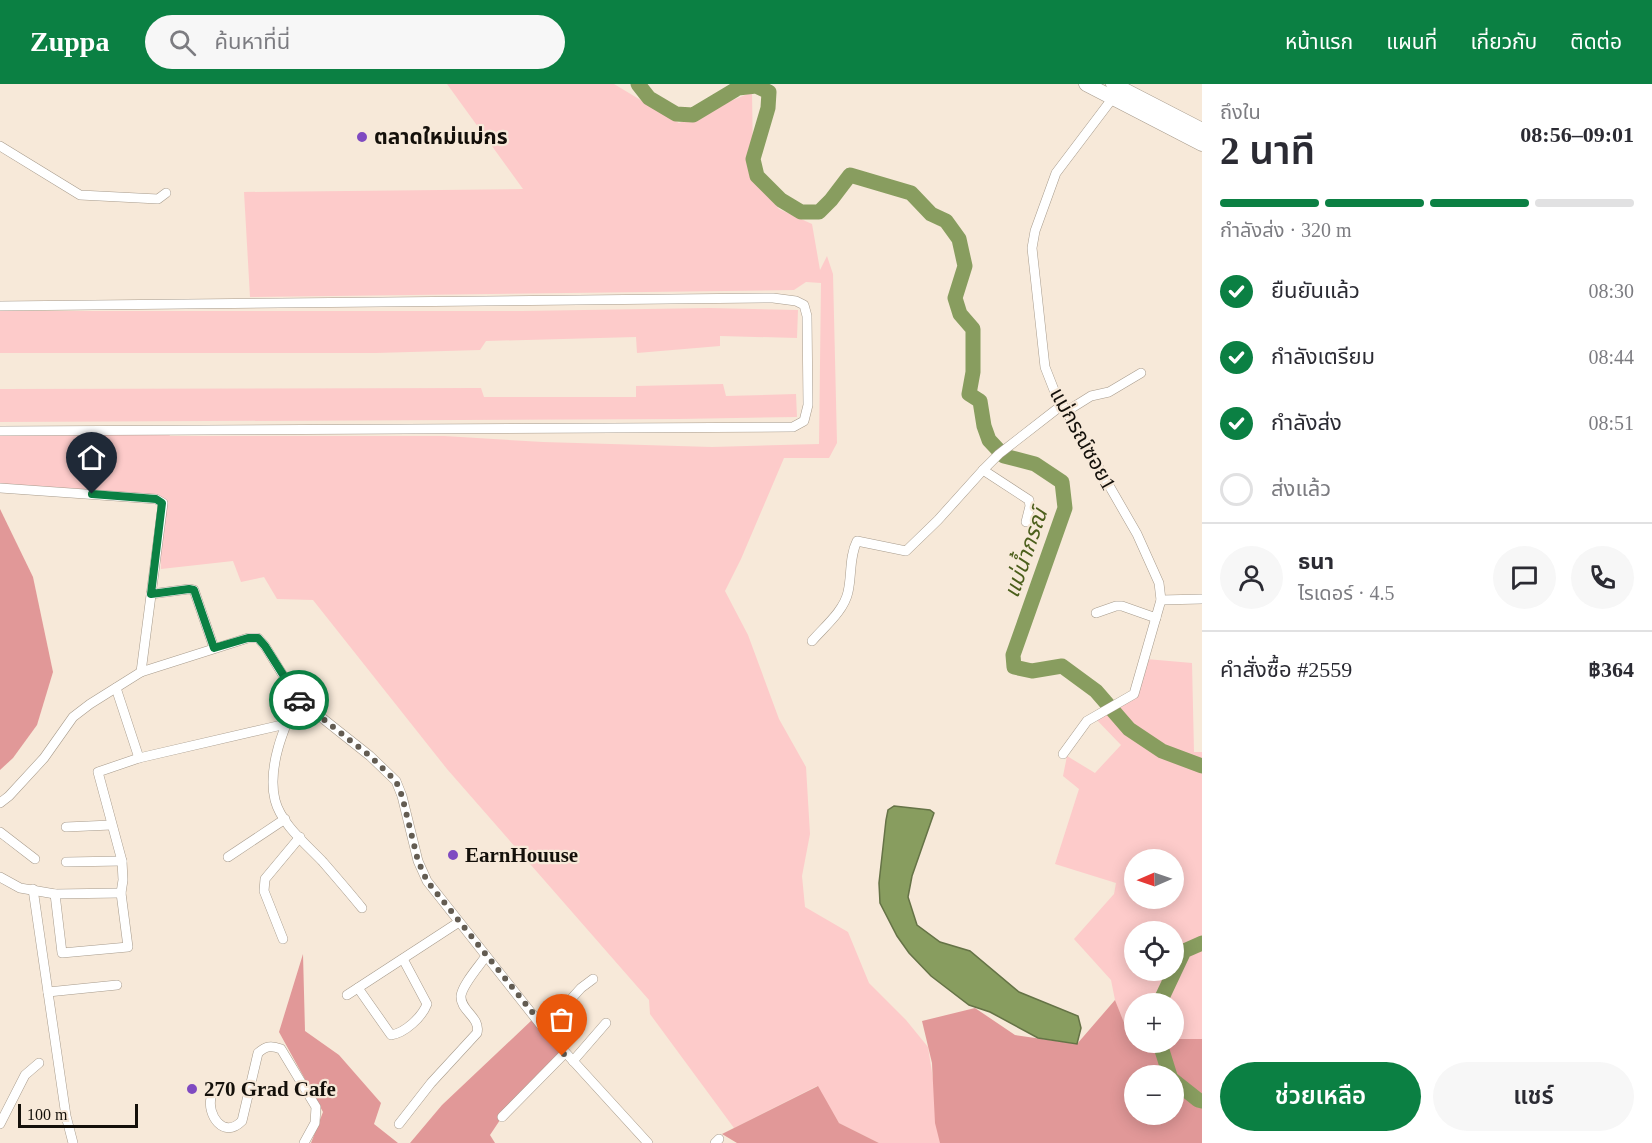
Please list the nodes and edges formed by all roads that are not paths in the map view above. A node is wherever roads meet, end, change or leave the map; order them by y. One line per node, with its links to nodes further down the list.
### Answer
1 (1086, 84): 2 (main road)
2 (1115, 90): 3 (main road); 4 (main road); 9 (street, แม่กรณ์ซอย1)
3 (1202, 130)
4 (1202, 144)
5 (0, 146): 6 (street)
6 (166, 193)
7 (0, 306): 10 (street)
8 (1141, 373): 9 (street)
9 (1064, 408): 11 (street); 16 (street, แม่กรณ์ซอย1)
10 (0, 431)
11 (983, 470): 13 (street); 19 (street)
12 (0, 488): 14 (street)
13 (1026, 522)
14 (151, 594): 20 (street); 21 (street)
15 (1202, 599): 16 (street)
16 (1161, 600): 18 (street, แม่กรณ์ซอย1)
17 (1096, 613): 18 (street)
18 (1156, 618): 25 (street, แม่กรณ์ซอย1)
19 (812, 641)
20 (214, 648): 21 (street); 23 (street)
21 (141, 672): 22 (street)
22 (116, 688): 26 (street); 27 (street)
23 (297, 698): 24 (street); 42 (street)
24 (286, 724): 26 (street); 28 (street)
25 (1063, 754)
26 (139, 758): 29 (street)
27 (0, 803)
28 (285, 819): 32 (street); 33 (street)
29 (111, 825): 30 (street); 35 (street)
30 (66, 826)
31 (0, 832): 34 (street)
32 (300, 837): 41 (street); 43 (street)
33 (228, 857)
34 (35, 859)
35 (122, 861): 36 (street); 39 (street)
36 (66, 862)
37 (0, 877): 38 (street)
38 (33, 889): 40 (street); 49 (street)
39 (121, 893): 40 (street); 40 (street)
40 (55, 894)
41 (362, 908)
42 (459, 922): 44 (street); 45 (street)
43 (283, 939)
44 (486, 956): 52 (street); 59 (street)
45 (403, 959): 48 (street); 48 (street)
46 (593, 979): 52 (street)
47 (117, 985): 49 (street)
48 (358, 988): 50 (street)
49 (48, 992): 60 (street)
50 (347, 995)
51 (606, 1023): 54 (street)
52 (544, 1029): 53 (street)
53 (565, 1053): 54 (street); 57 (street)
54 (573, 1061): 62 (street)
55 (39, 1063): 58 (street)
56 (211, 1098): 61 (street)
57 (502, 1117)
58 (0, 1124)
59 (399, 1124)
60 (73, 1143)
61 (304, 1143)
62 (648, 1143)

